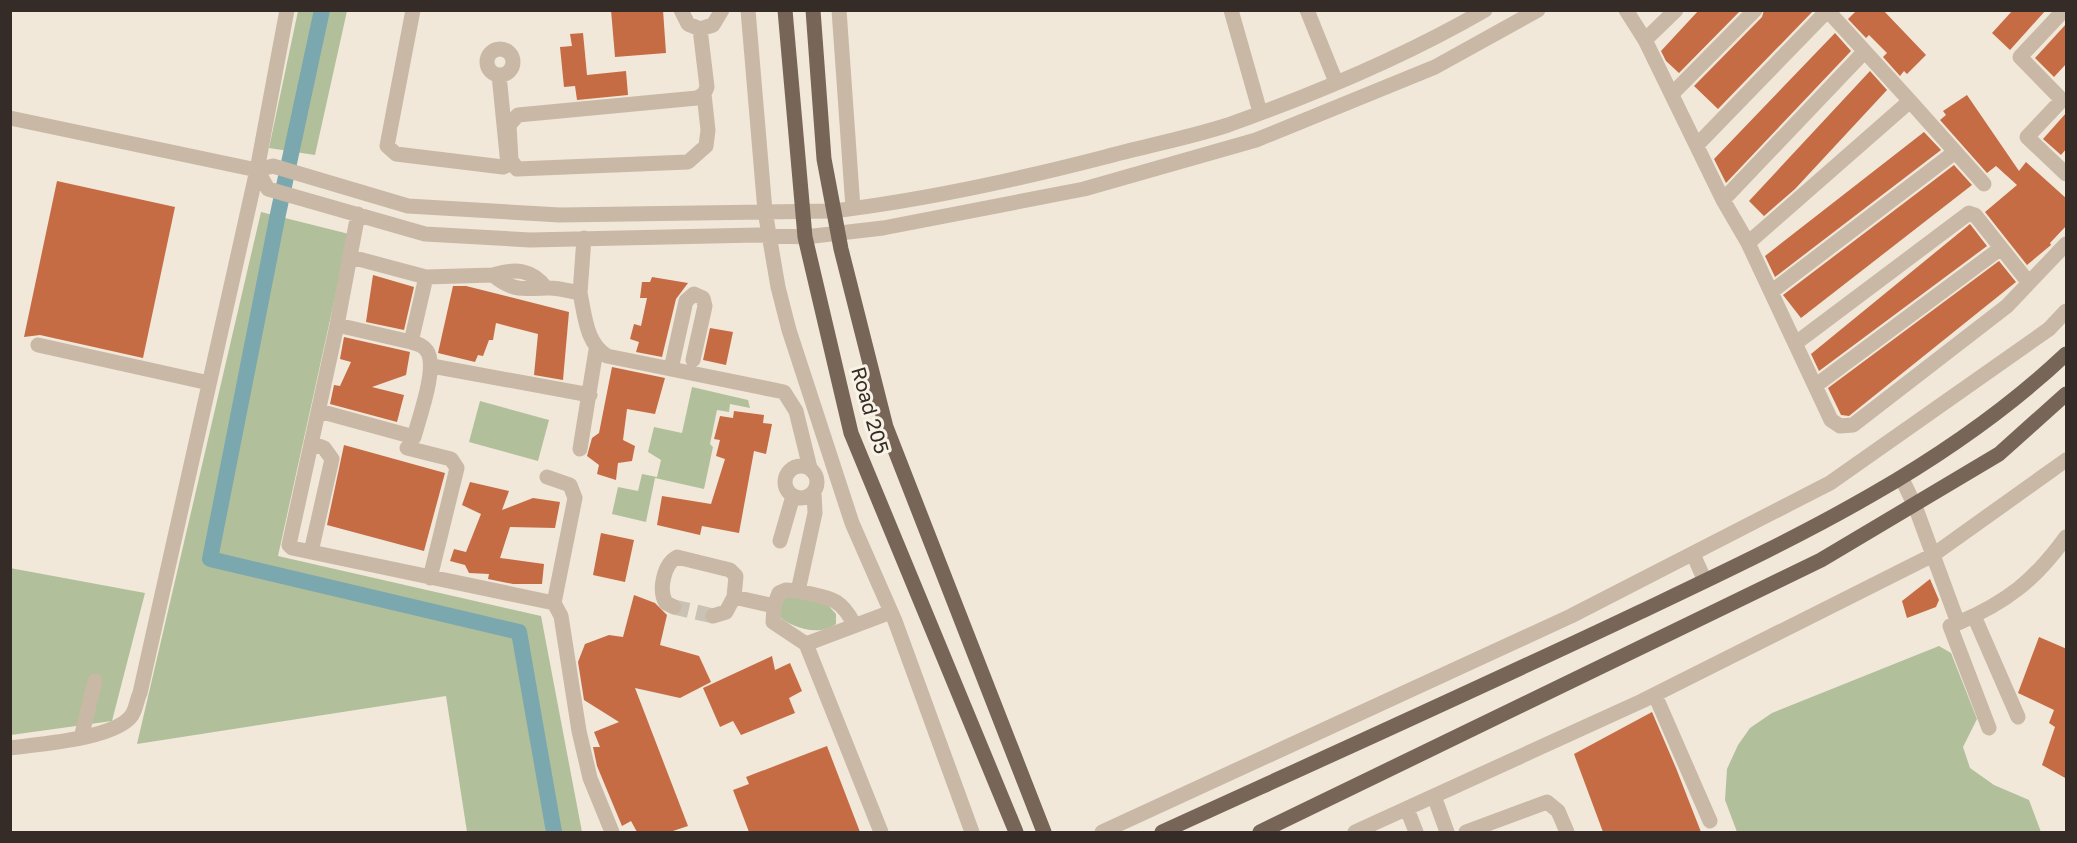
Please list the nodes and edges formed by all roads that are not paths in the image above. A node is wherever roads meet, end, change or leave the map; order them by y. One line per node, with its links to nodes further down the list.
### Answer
1 (287, 10): 31 (street)
2 (413, 10): 21 (street)
3 (681, 10): 18 (street)
4 (722, 10): 18 (street)
5 (748, 10): 36 (street)
6 (785, 10): 37 (main road, Road 205)
7 (813, 10): 38 (main road, Road 205)
8 (839, 10): 35 (street)
9 (1231, 10): 27 (street)
10 (1307, 10): 22 (street)
11 (1485, 10): 22 (street)
12 (1538, 10): 40 (street)
13 (1626, 10): 19 (street)
14 (1676, 10): 19 (street)
15 (1755, 10): 24 (street)
16 (2064, 10): 25 (street)
17 (1828, 11): 20 (street); 29 (street)
18 (700, 29): 23 (street)
19 (1645, 40): 24 (street)
20 (1864, 52): 26 (street); 34 (street)
21 (499, 75)
22 (1336, 82): 27 (street)
23 (704, 93): 23 (street)
24 (1672, 94): 29 (street)
25 (2064, 98): 32 (street)
26 (1910, 101): 30 (street); 44 (street)
27 (1260, 112): 35 (street)
28 (10, 118): 31 (street)
29 (1697, 145): 34 (street)
30 (1955, 152): 33 (street); 50 (street)
31 (257, 170): 36 (street); 39 (street); 62 (street)
32 (2065, 170)
33 (1984, 184)
34 (1723, 200): 44 (street)
35 (853, 208): 38 (street)
36 (765, 211): 37 (street); 41 (street)
37 (801, 211): 38 (street); 42 (main road, Road 205)
38 (833, 211): 40 (main road, Road 205)
39 (358, 214): 43 (street); 47 (street)
40 (838, 233): 42 (street); 108 (main road, Road 205)
41 (769, 235): 42 (street); 43 (street); 89 (street)
42 (805, 237): 107 (main road, Road 205)
43 (584, 238): 51 (street)
44 (1748, 243): 50 (street)
45 (2067, 244): 49 (street)
46 (2001, 248): 49 (street); 55 (street); 63 (street)
47 (351, 257): 48 (street); 53 (street)
48 (426, 277): 51 (street); 54 (street)
49 (2029, 283): 63 (street)
50 (1771, 292): 55 (street)
51 (580, 293): 57 (street)
52 (2067, 312): 80 (street)
53 (337, 325): 54 (street); 66 (street)
54 (411, 342): 60 (street)
55 (1796, 343): 63 (street)
56 (38, 345): 62 (street)
57 (596, 350): 61 (street); 65 (street)
58 (2067, 354): 73 (main road)
59 (693, 360): 61 (street)
60 (432, 366): 65 (street); 66 (street)
61 (671, 369): 71 (street)
62 (208, 383): 99 (street)
63 (1815, 386)
64 (2067, 394): 76 (main road)
65 (590, 395): 69 (street)
66 (318, 411): 67 (street)
67 (311, 443): 79 (street); 79 (street)
68 (407, 448): 82 (street)
69 (580, 449)
70 (2067, 460): 81 (street)
71 (810, 468): 74 (street); 75 (street)
72 (547, 477): 86 (street)
73 (1902, 479): 76 (street); 83 (main road)
74 (813, 492): 75 (street); 84 (street)
75 (793, 496): 78 (street)
76 (1915, 506): 81 (street); 111 (main road)
77 (2067, 537): 91 (street)
78 (780, 541)
79 (311, 552): 82 (street)
80 (1693, 554): 83 (street); 109 (street)
81 (1933, 555): 91 (street); 96 (street)
82 (430, 578): 86 (street)
83 (1705, 581): 110 (main road)
84 (798, 591): 87 (street); 92 (street)
85 (734, 597): 87 (street); 88 (street); 90 (street)
86 (554, 603): 104 (street)
87 (774, 606): 94 (street)
88 (674, 607)
89 (891, 612): 92 (street); 106 (street)
90 (713, 616)
91 (1974, 616): 97 (street)
92 (854, 624): 94 (street)
93 (1950, 626): 98 (street)
94 (806, 644): 105 (street)
95 (94, 681): 99 (street)
96 (1655, 695): 101 (street); 103 (street)
97 (2018, 717)
98 (1989, 728)
99 (81, 738): 100 (street)
100 (10, 748)
101 (1434, 796): 102 (street); 114 (street)
102 (1407, 809): 112 (street); 113 (street)
103 (1710, 821)
104 (612, 832)
105 (881, 832)
106 (972, 832)
107 (1016, 832)
108 (1044, 832)
109 (1102, 832)
110 (1162, 832)
111 (1260, 832)
112 (1355, 832)
113 (1416, 832)
114 (1447, 832)
115 (1466, 832): 116 (street)
116 (1568, 832)

